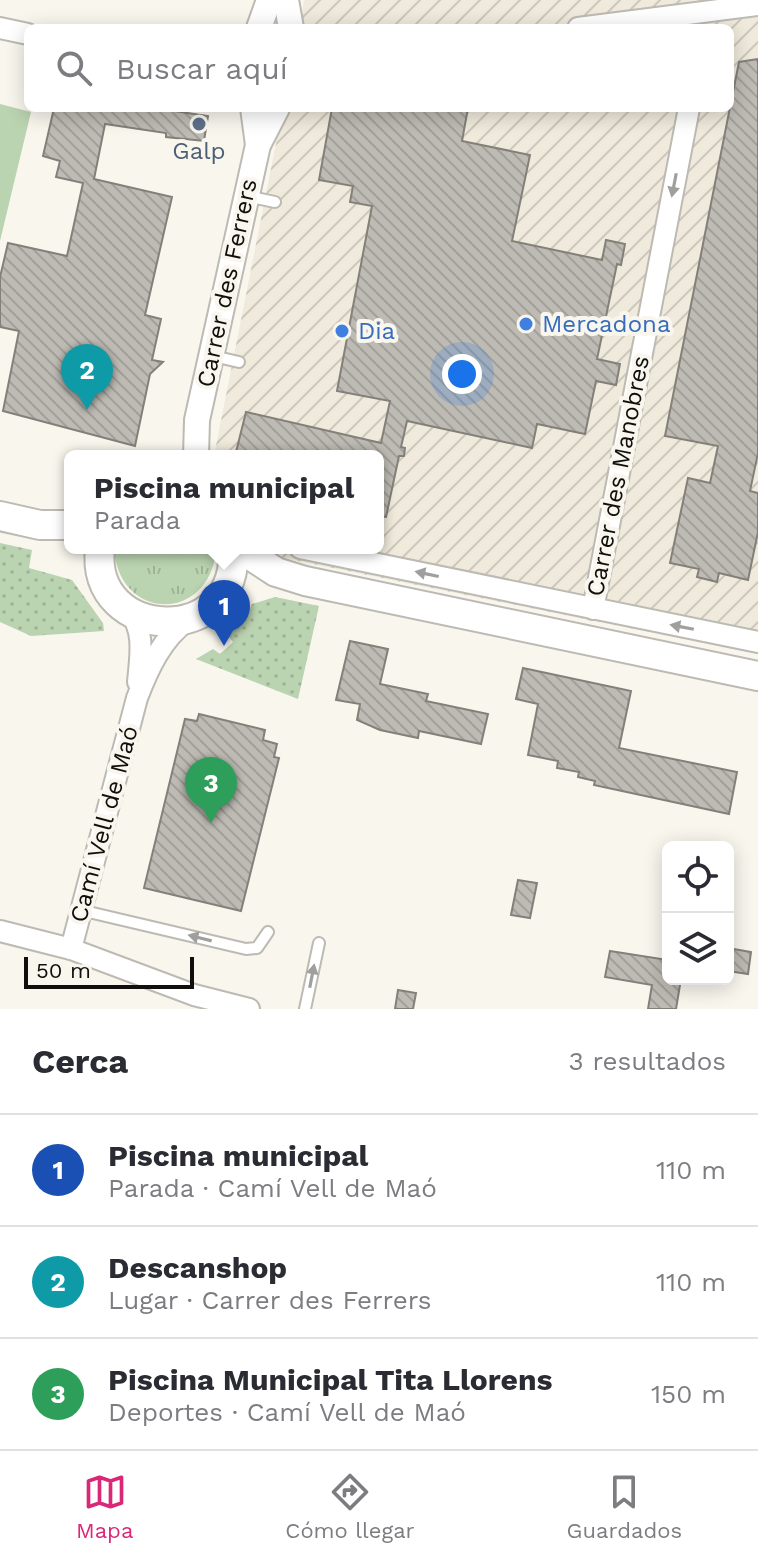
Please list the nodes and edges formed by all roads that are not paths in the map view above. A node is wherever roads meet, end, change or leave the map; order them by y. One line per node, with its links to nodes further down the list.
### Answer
1 (269, 0): 5 (street)
2 (286, 0): 6 (street)
3 (758, 5): 4 (street)
4 (706, 13): 7 (street)
5 (260, 24)
6 (290, 24)
7 (612, 24)
8 (0, 28): 9 (street)
9 (24, 33)
10 (254, 112): 13 (street, Carrer des Ferrers)
11 (275, 112): 13 (street, Carrer des Ferrers)
12 (688, 112): 29 (street, Carrer des Manobres, one-way to 29)
13 (258, 145): 14 (street, Carrer des Ferrers)
14 (246, 196): 15 (lane); 16 (street, Carrer des Ferrers)
15 (275, 202)
16 (211, 356): 17 (lane); 18 (street, Carrer des Ferrers)
17 (239, 362)
18 (197, 420): 19 (street, Carrer des Ferrers); 20 (street, Carrer des Ferrers)
19 (182, 450)
20 (196, 450)
21 (0, 516): 22 (main road)
22 (56, 525)
23 (235, 554): 28 (main road)
24 (246, 554): 27 (main road)
25 (329, 554): 29 (street, one-way to 25)
26 (101, 559): 30 (main road)
27 (305, 581): 28 (main road); 33 (main road)
28 (226, 589): 31 (main road)
29 (593, 609): 32 (street, one-way to 29)
30 (128, 610): 31 (main road); 34 (street, Camí Vell de Maó)
31 (188, 620): 34 (street, Camí Vell de Maó)
32 (758, 642)
33 (758, 676)
34 (137, 698): 35 (street, Camí Vell de Maó)
35 (80, 910): 37 (lane, one-way to 35); 39 (street, Camí Vell de Maó)
36 (0, 931): 39 (street)
37 (268, 932)
38 (319, 943): 41 (lane, one-way to 38)
39 (71, 949): 40 (street)
40 (249, 1009)
41 (305, 1009)

